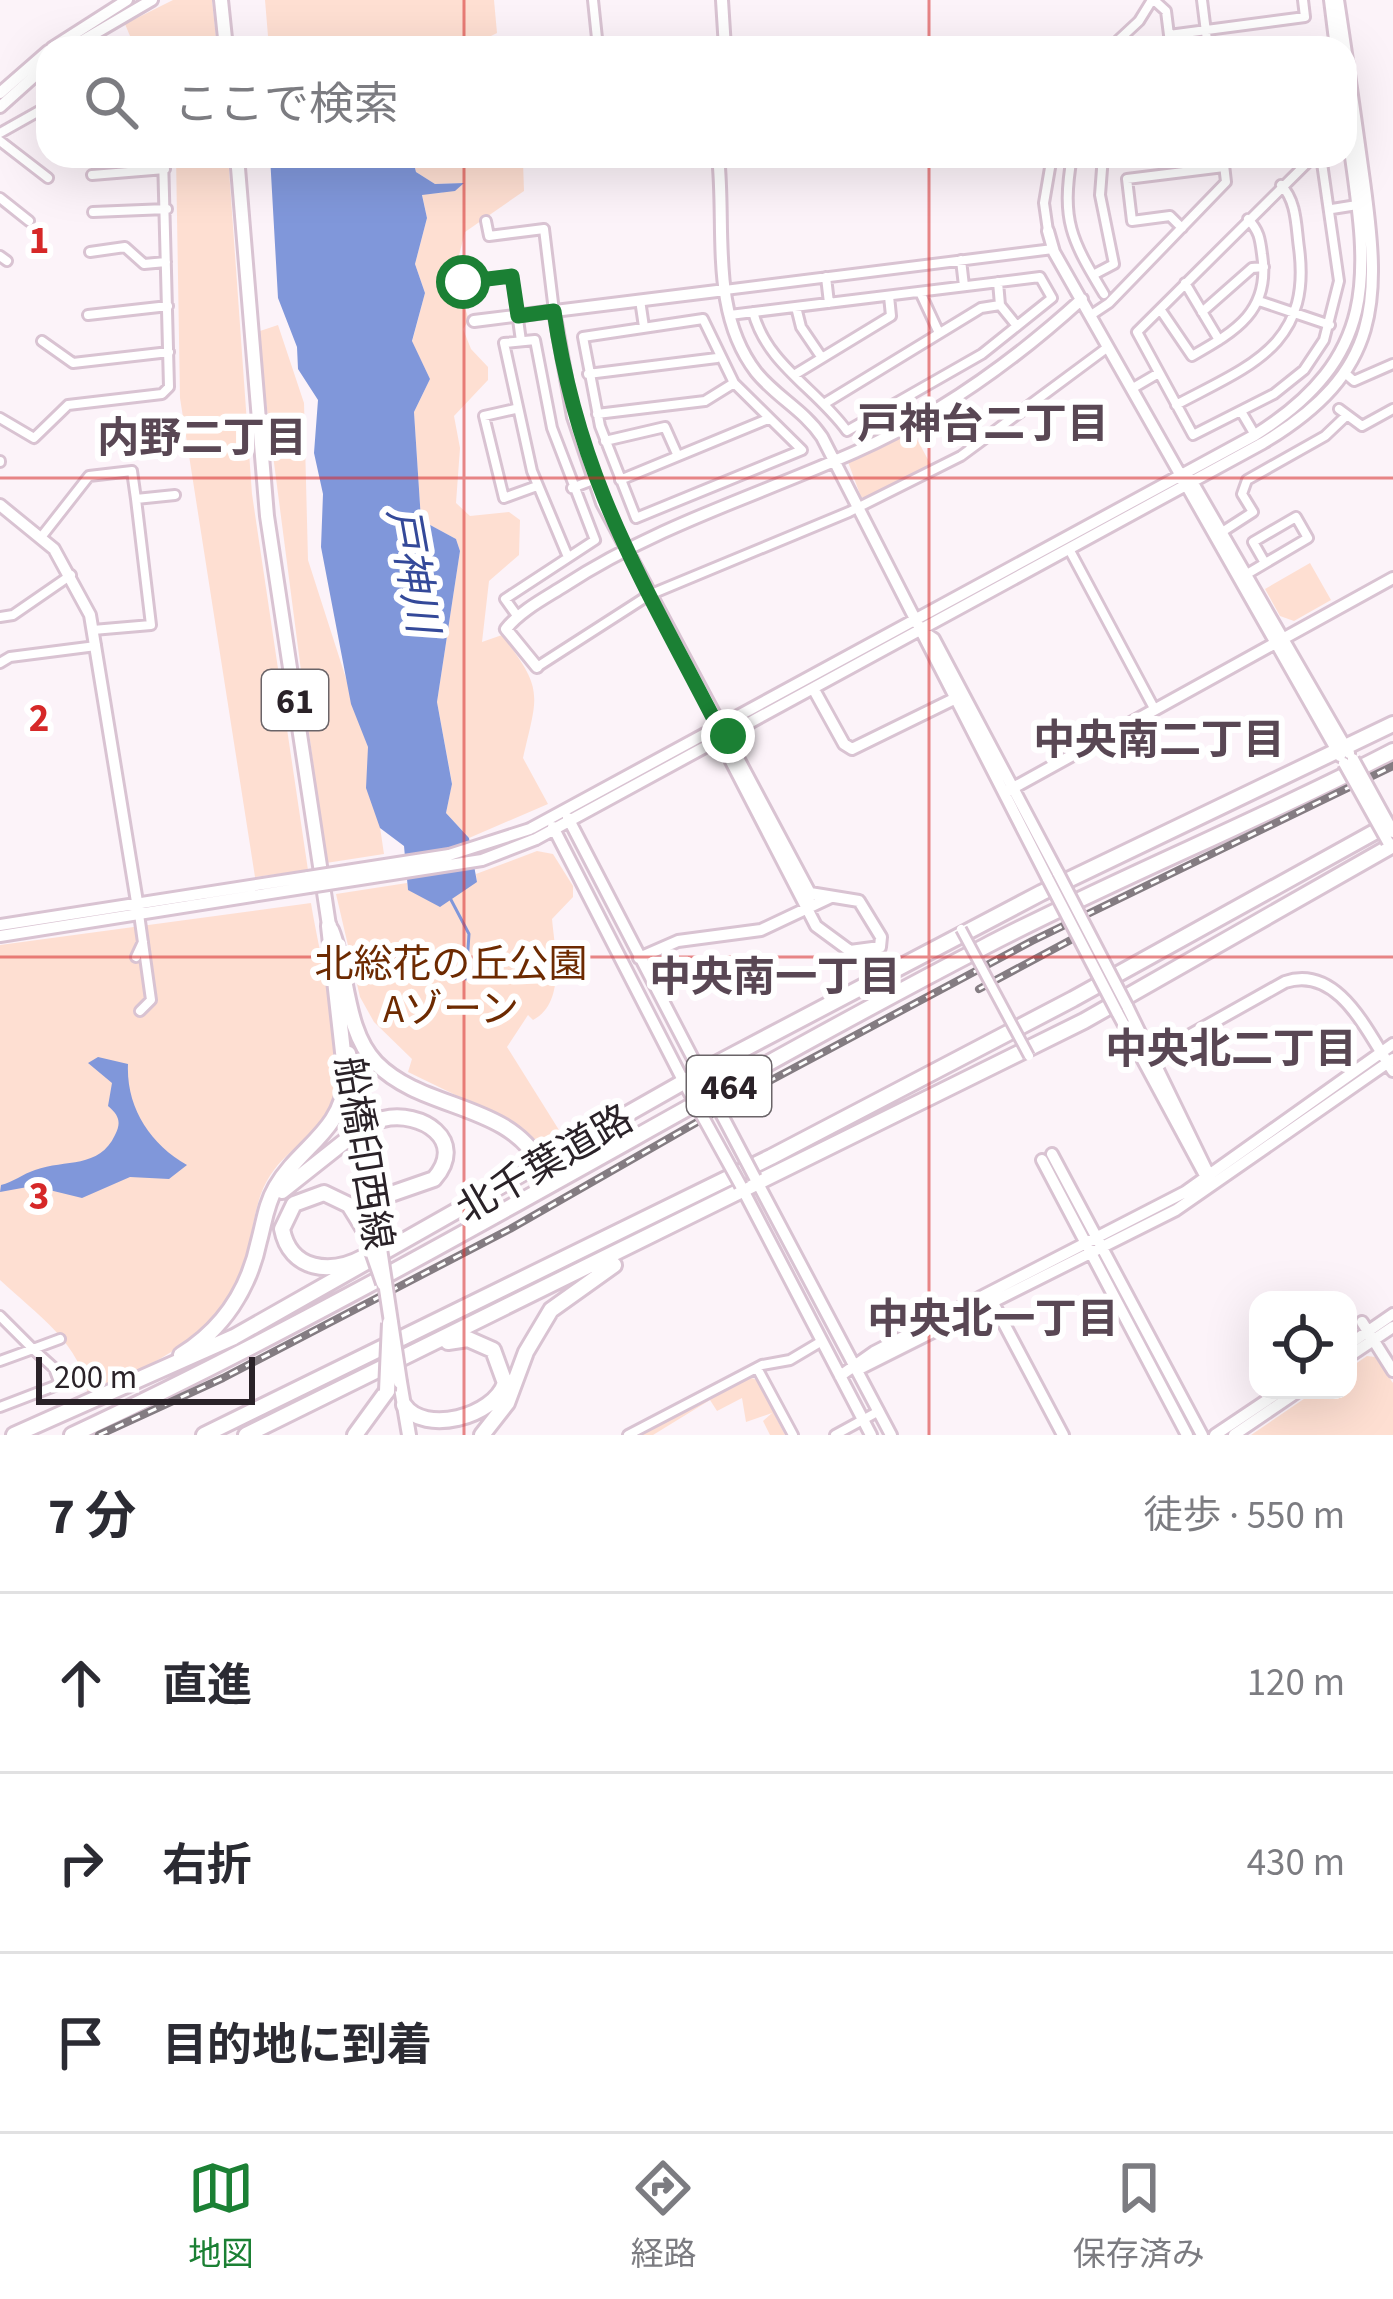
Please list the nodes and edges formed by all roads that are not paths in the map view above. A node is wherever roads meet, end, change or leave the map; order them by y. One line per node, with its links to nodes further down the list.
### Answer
1 (127, 0): 11 (street)
2 (152, 0): 12 (street)
3 (221, 0): 13 (main road)
4 (593, 0): 14 (street)
5 (722, 0): 15 (street)
6 (1153, 0): 10 (street); 16 (street)
7 (1202, 0): 10 (street)
8 (1303, 0): 10 (street)
9 (1334, 0): 18 (street); 19 (street)
10 (1206, 30): 17 (street)
11 (72, 36)
12 (90, 36)
13 (225, 36)
14 (597, 36)
15 (724, 36)
16 (1123, 36)
17 (1207, 36)
18 (1336, 36)
19 (1339, 36)
20 (36, 63): 22 (street)
21 (36, 75): 23 (street)
22 (0, 93)
23 (0, 107)
24 (36, 114): 25 (street)
25 (0, 137): 27 (street)
26 (1357, 151): 101 (street)
27 (36, 168)
28 (36, 168): 41 (street)
29 (238, 168): 166 (main road, 船橋印西線 / 61)
30 (719, 168): 64 (street)
31 (1050, 168): 52 (street)
32 (1071, 168): 58 (street)
33 (1101, 168): 58 (street)
34 (1186, 168): 51 (street)
35 (1225, 168): 51 (street)
36 (1302, 168): 42 (street)
37 (1320, 168): 46 (street)
38 (1352, 168): 44 (street)
39 (165, 169): 40 (street); 45 (street)
40 (92, 176)
41 (48, 178)
42 (1281, 185): 48 (street); 79 (street)
43 (0, 198): 49 (street)
44 (1357, 205): 46 (street); 115 (street)
45 (167, 208): 47 (street); 56 (street)
46 (1332, 208): 85 (street)
47 (93, 212)
48 (1248, 219): 57 (street); 62 (street)
49 (29, 221)
50 (486, 221): 76 (street)
51 (1182, 228): 80 (street)
52 (1048, 231): 53 (street)
53 (1053, 249): 55 (street); 68 (street)
54 (90, 252): 56 (street)
55 (961, 260): 59 (street); 63 (street)
56 (166, 262): 73 (street)
57 (1264, 266): 70 (street); 77 (street)
58 (1093, 275): 66 (street)
59 (826, 277): 64 (street); 71 (street)
60 (463, 282): 83 (street)
61 (998, 282): 63 (street); 72 (street); 86 (street)
62 (1185, 284): 75 (street); 77 (street)
63 (964, 286): 65 (street)
64 (725, 290): 69 (street); 82 (street)
65 (920, 292): 67 (street); 88 (street)
66 (1104, 294)
67 (889, 296): 71 (street); 96 (street)
68 (1082, 299): 80 (street); 98 (street)
69 (640, 300): 76 (street); 87 (street)
70 (1259, 301): 79 (street); 89 (street)
71 (829, 303): 74 (street)
72 (1000, 305): 86 (street); 88 (street)
73 (168, 306): 81 (street); 93 (street)
74 (796, 307): 78 (street); 96 (street)
75 (1160, 309): 89 (street); 100 (street)
76 (554, 311): 83 (street); 120 (street)
77 (1202, 312): 89 (street)
78 (753, 313): 82 (street); 102 (street)
79 (1295, 313): 85 (street); 106 (street)
80 (1091, 314): 92 (street)
81 (88, 315)
82 (730, 315): 118 (street)
83 (518, 316): 84 (street); 91 (street)
84 (474, 321)
85 (1330, 325): 110 (street)
86 (1017, 326): 94 (street)
87 (644, 327): 95 (street); 99 (street)
88 (939, 333): 105 (street)
89 (1219, 340)
90 (42, 341): 93 (street)
91 (521, 341): 108 (street); 123 (street)
92 (1109, 346): 104 (street); 128 (street)
93 (169, 352): 112 (street)
94 (982, 354): 98 (street); 107 (street)
95 (718, 358): 99 (street); 103 (street)
96 (822, 358): 102 (street)
97 (1393, 364): 101 (street)
98 (995, 371): 114 (street)
99 (588, 374): 111 (street)
100 (1157, 374): 104 (street); 106 (street)
101 (1346, 374): 119 (street)
102 (794, 375): 105 (street)
103 (734, 383): 111 (street); 113 (street)
104 (1133, 388): 119 (street)
105 (826, 402): 107 (street)
106 (1177, 405): 110 (street)
107 (898, 406): 114 (street)
108 (515, 409): 122 (street); 122 (street)
109 (1393, 409): 130 (street)
110 (1242, 413): 115 (street)
111 (597, 414): 116 (street)
112 (0, 418)
113 (770, 418): 117 (street); 124 (street)
114 (909, 425): 118 (street)
115 (1255, 435): 119 (street)
116 (605, 442): 117 (street); 121 (street)
117 (677, 454): 121 (street)
118 (836, 460): 128 (street); 129 (street)
119 (1186, 479): 130 (street); 132 (street); 142 (street); 144 (street)
120 (593, 480): 123 (street); 133 (street)
121 (620, 480): 124 (street)
122 (537, 486): 134 (street)
123 (572, 488): 134 (street)
124 (692, 493): 129 (street)
125 (175, 495): 126 (street)
126 (136, 499): 131 (street); 143 (street)
127 (0, 505): 131 (street)
128 (860, 506): 139 (street); 142 (street)
129 (700, 513): 133 (street)
130 (1222, 532): 137 (street)
131 (42, 536): 136 (street)
132 (1070, 549): 142 (street); 150 (street)
133 (625, 550): 139 (street); 141 (street)
134 (568, 557): 141 (street)
135 (1265, 563): 135 (street); 137 (street)
136 (72, 574): 140 (street); 143 (street)
137 (1247, 574): 144 (street)
138 (1393, 578): 144 (street)
139 (649, 595): 147 (street); 152 (street)
140 (0, 617)
141 (518, 617): 147 (street)
142 (919, 625): 148 (street); 149 (street); 152 (street); 155 (street)
143 (93, 630): 145 (street)
144 (1281, 643): 150 (street); 154 (street)
145 (95, 646): 146 (street); 163 (street)
146 (0, 663)
147 (537, 667)
148 (813, 688): 149 (street); 152 (street)
149 (954, 699): 155 (street)
150 (1156, 711): 155 (street)
151 (1393, 724): 154 (highway, 北千葉道路 / 464)
152 (722, 736): 156 (street); 158 (street); 161 (street); 164 (street)
153 (1393, 751): 221 (highway, 北千葉道路 / 464)
154 (1345, 756): 160 (street, bridge); 179 (highway, 北千葉道路 / 464)
155 (1009, 791): 173 (street, bridge)
156 (563, 810): 158 (street); 159 (street)
157 (1393, 822): 222 (highway, 464)
158 (570, 823): 159 (street); 171 (street)
159 (552, 825): 163 (street, bridge); 172 (street)
160 (1392, 842): 186 (highway, 464)
161 (810, 892): 162 (street); 164 (street)
162 (834, 895): 164 (street); 164 (street)
163 (138, 909): 165 (street); 168 (street); 169 (street)
164 (806, 910): 171 (street)
165 (0, 925)
166 (329, 926): 184 (highway); 189 (main road, 船橋印西線 / 61); 192 (highway)
167 (961, 929): 176 (street, bridge)
168 (0, 936)
169 (143, 941): 170 (street); 174 (street)
170 (136, 957)
171 (641, 958): 172 (street); 179 (street)
172 (626, 965): 180 (street)
173 (1122, 1009): 177 (street); 185 (street)
174 (140, 1011)
175 (1393, 1044): 178 (street)
176 (1029, 1056)
177 (1153, 1056): 178 (street); 185 (street)
178 (1388, 1061): 185 (street)
179 (703, 1077): 180 (highway, 北千葉道路 / 464); 186 (street, bridge)
180 (686, 1086): 184 (highway, 北千葉道路 / 464); 187 (street, bridge)
181 (383, 1119): 189 (highway)
182 (354, 1134): 192 (highway)
183 (1047, 1157): 193 (street)
184 (541, 1165): 188 (highway, 北千葉道路 / 464)
185 (1210, 1181): 193 (street)
186 (757, 1182): 187 (highway, 464); 207 (street)
187 (742, 1189): 190 (highway, 464); 203 (street)
188 (488, 1194): 191 (highway); 218 (highway, 北千葉道路 / 464)
189 (374, 1209): 191 (main road, 船橋印西線 / 61)
190 (686, 1222): 212 (highway, 464); 226 (highway)
191 (373, 1238): 194 (highway, bridge)
192 (260, 1239): 218 (highway)
193 (1095, 1247): 195 (street); 207 (street); 233 (street); 234 (street)
194 (384, 1283): 198 (main road, 船橋印西線, bridge)
195 (994, 1303): 207 (street); 232 (street)
196 (1393, 1314): 200 (street)
197 (0, 1316): 205 (street)
198 (390, 1323): 211 (highway, bridge)
199 (1393, 1327): 200 (street)
200 (1364, 1330): 201 (street); 204 (street); 209 (street)
201 (1357, 1337)
202 (60, 1339): 205 (street)
203 (822, 1341): 208 (street); 210 (street)
204 (1357, 1342)
205 (33, 1349): 206 (street); 216 (street)
206 (0, 1360)
207 (857, 1367): 210 (street); 217 (street)
208 (757, 1368): 227 (street); 228 (street)
209 (1393, 1371)
210 (840, 1376): 219 (street)
211 (394, 1386): 215 (main road); 224 (highway)
212 (321, 1398): 215 (highway); 223 (highway, 464)
213 (1269, 1399): 235 (street)
214 (1287, 1399): 236 (street)
215 (404, 1406): 225 (main road)
216 (0, 1407)
217 (879, 1412): 219 (street); 231 (street)
218 (67, 1414): 220 (highway, 北千葉道路 / 464)
219 (863, 1420): 229 (street); 230 (street)
220 (14, 1435)
221 (72, 1435)
222 (204, 1435)
223 (246, 1435)
224 (355, 1435)
225 (409, 1435)
226 (482, 1435)
227 (628, 1435)
228 (793, 1435)
229 (835, 1435)
230 (871, 1435)
231 (891, 1435)
232 (1063, 1435)
233 (1187, 1435)
234 (1202, 1435)
235 (1215, 1435)
236 (1234, 1435)

